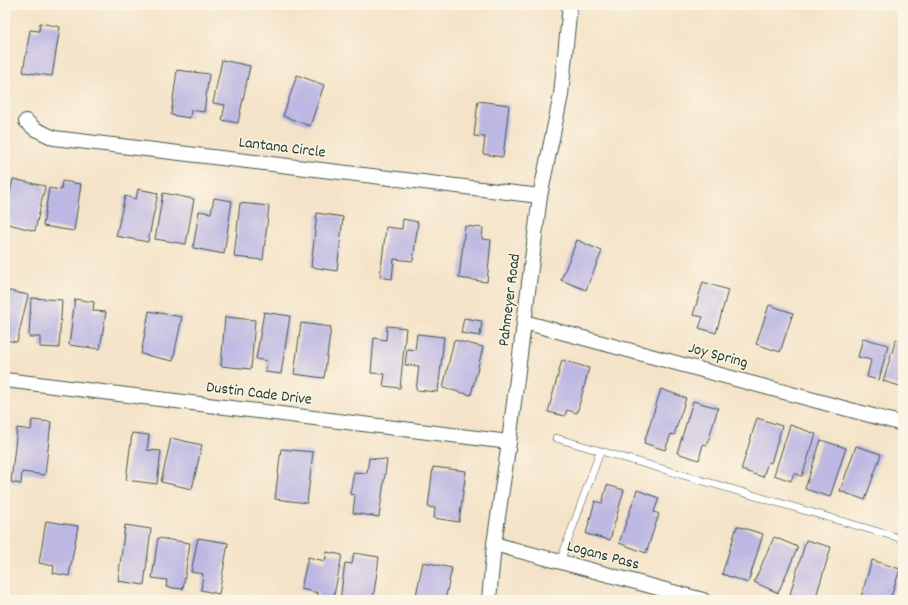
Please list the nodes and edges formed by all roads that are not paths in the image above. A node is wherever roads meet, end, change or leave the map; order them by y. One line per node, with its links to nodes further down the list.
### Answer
1 (570, 5): 3 (street, Pahmeyer Road)
2 (26, 121): 3 (street, Lantana Circle)
3 (540, 196): 4 (street, Pahmeyer Road)
4 (524, 322): 6 (street, Joy Spring); 8 (street, Pahmeyer Road)
5 (5, 380): 8 (street, Dustin Cade Drive)
6 (903, 424)
7 (556, 438): 9 (lane)
8 (509, 442): 11 (street, Pahmeyer Road)
9 (600, 452): 10 (lane); 12 (lane)
10 (903, 539)
11 (494, 544): 12 (street, Logans Pass); 13 (street, Pahmeyer Road)
12 (560, 562): 14 (street, Logans Pass)
13 (489, 600)
14 (703, 600)

